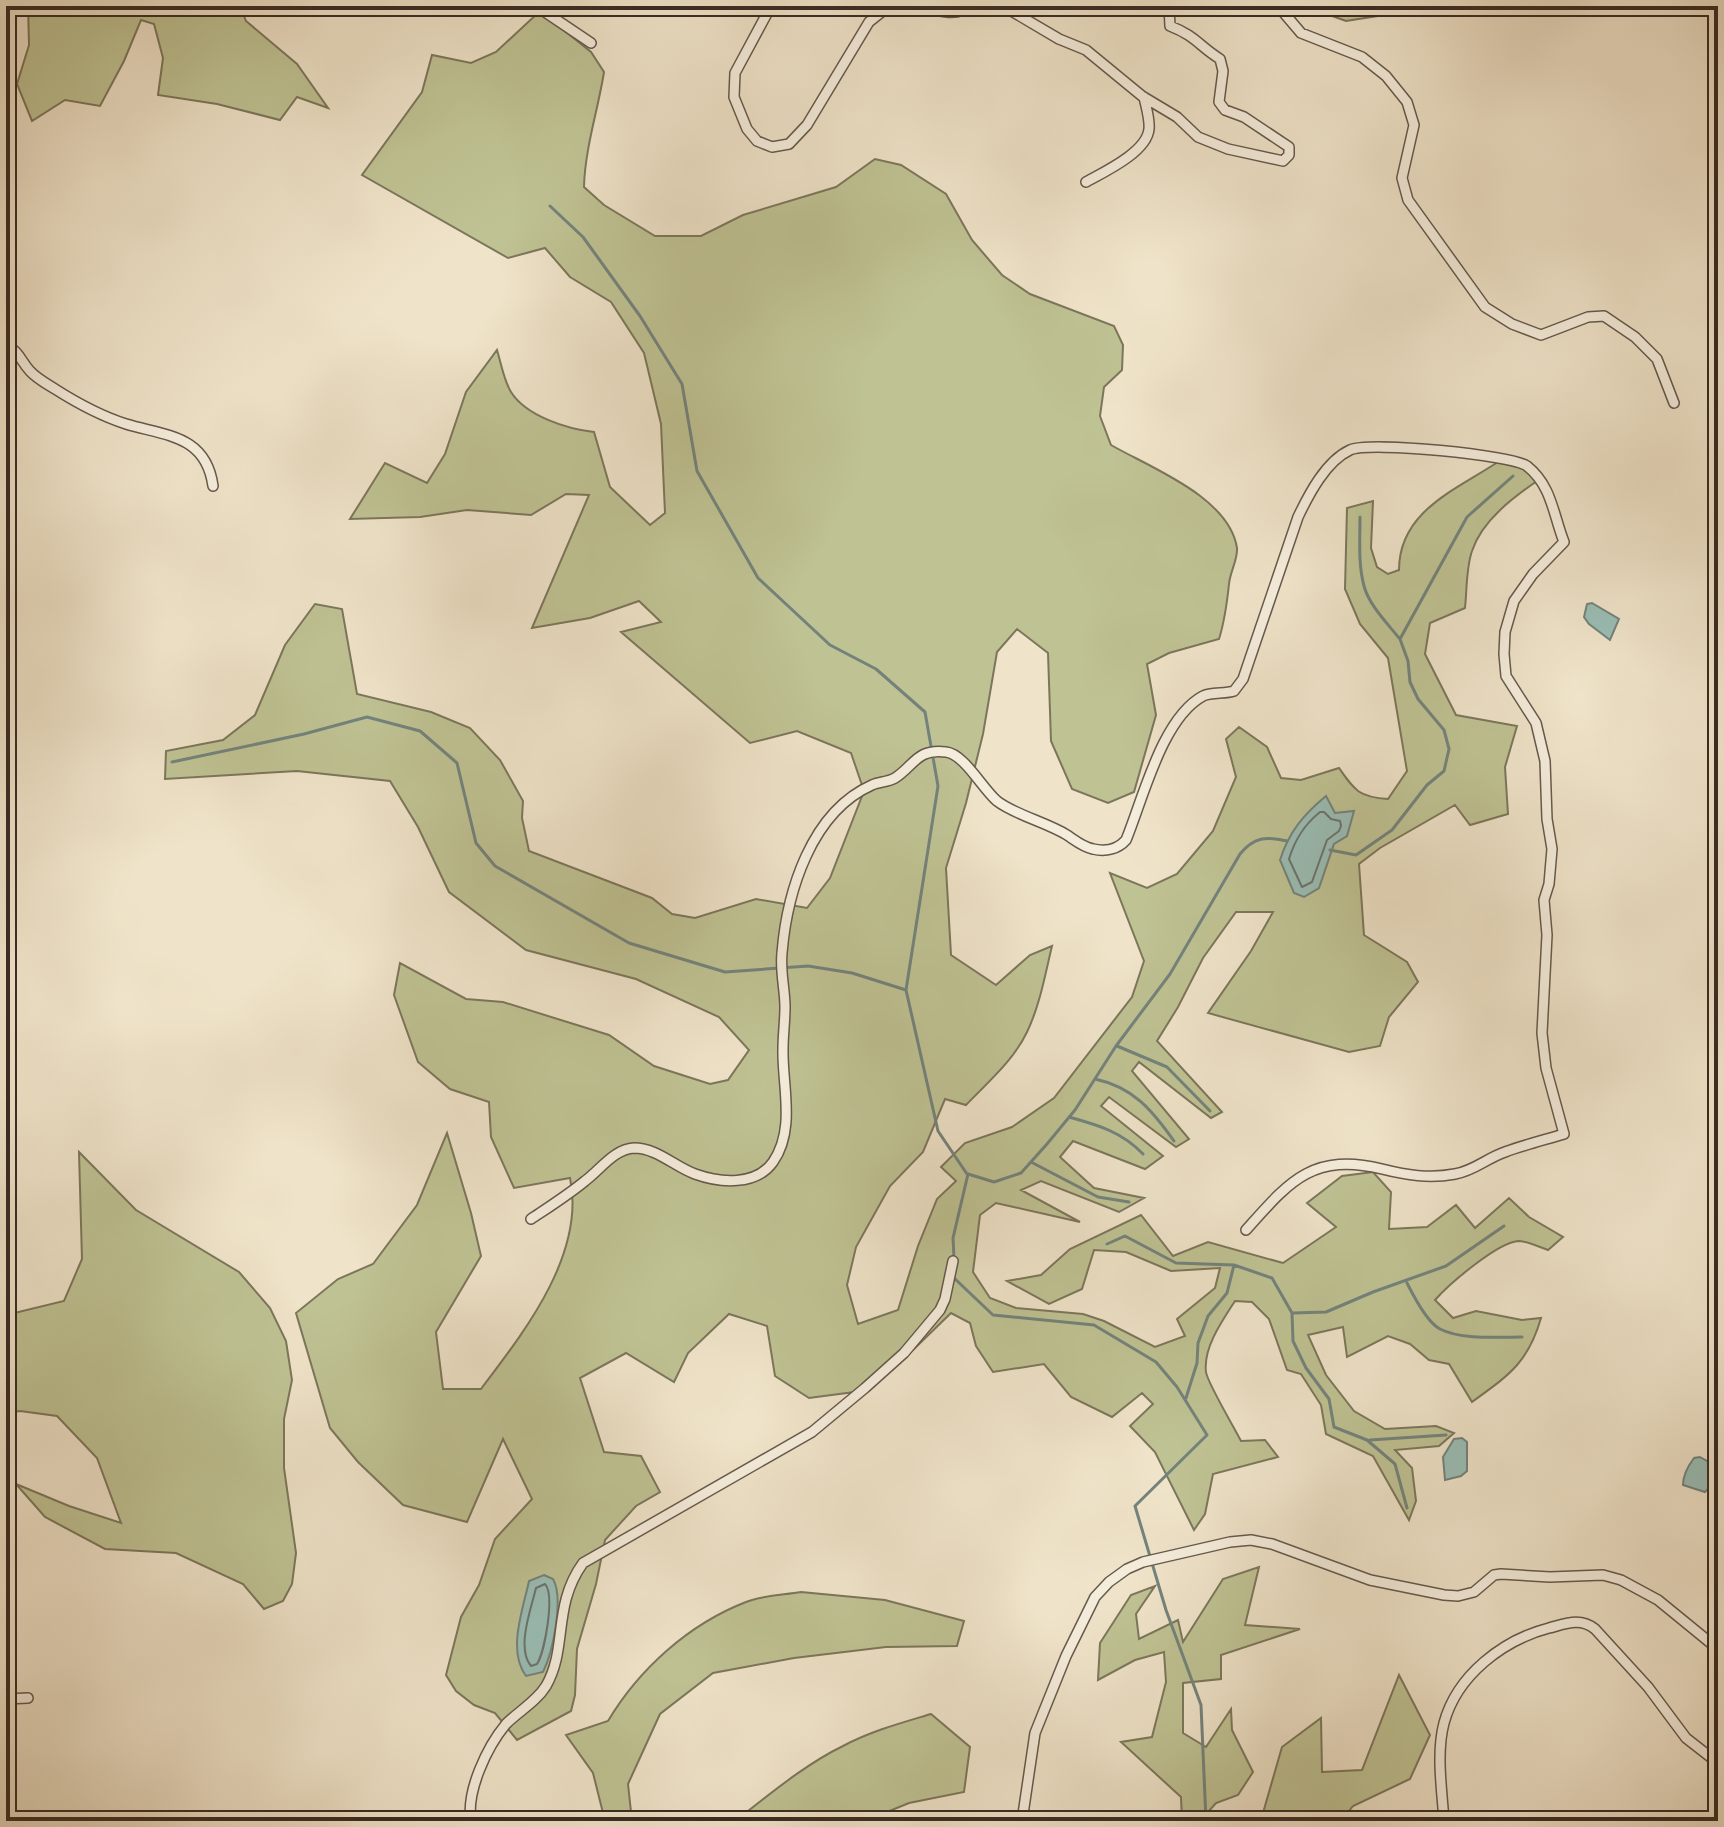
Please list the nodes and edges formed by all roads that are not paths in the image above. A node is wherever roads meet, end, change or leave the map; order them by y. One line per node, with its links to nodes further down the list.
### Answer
1 (542, 6): 9 (street)
2 (771, 6): 3 (street)
3 (889, 6)
4 (921, 6): 5 (street)
5 (971, 6)
6 (1003, 6): 10 (street)
7 (1169, 6): 10 (street)
8 (1278, 6): 13 (street)
9 (591, 43)
10 (1144, 97): 11 (street)
11 (1086, 182)
12 (6, 344): 14 (street)
13 (1674, 403)
14 (213, 486)
15 (531, 1219): 16 (street)
16 (1246, 1230)
17 (953, 1261): 22 (street)
18 (1718, 1649): 23 (street)
19 (28, 1698): 20 (street)
20 (6, 1699)
21 (1718, 1763): 24 (street)
22 (471, 1821)
23 (1022, 1821)
24 (1444, 1821)

